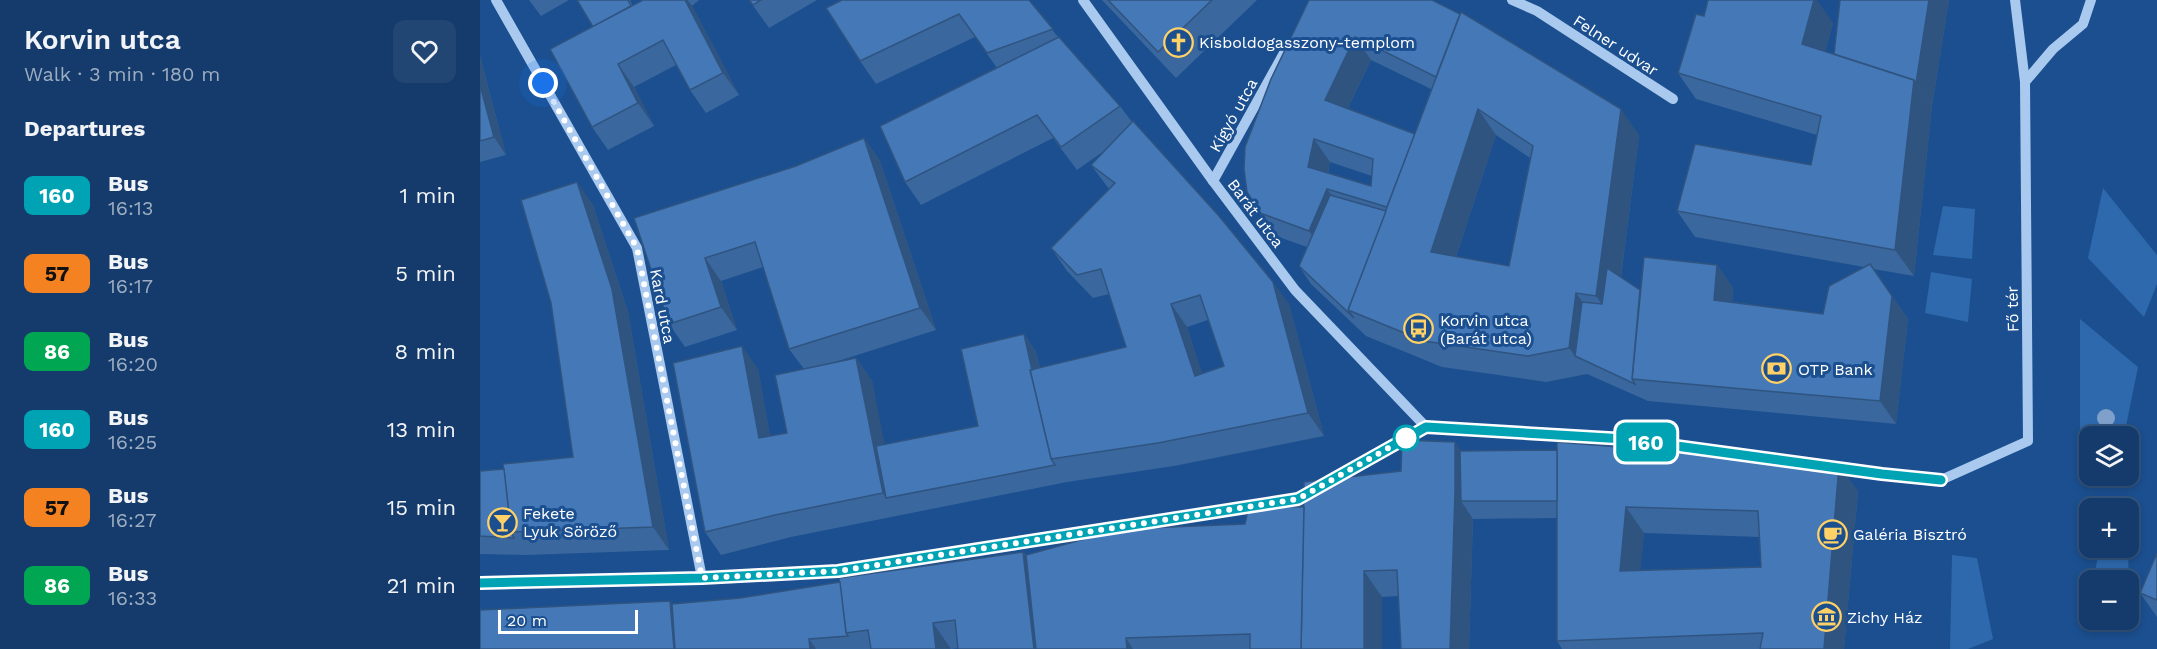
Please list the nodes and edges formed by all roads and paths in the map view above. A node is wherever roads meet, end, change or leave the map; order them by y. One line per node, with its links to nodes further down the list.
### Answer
1 (496, 0): 11 (street, Kard utca)
2 (1083, 0): 9 (street, Barát utca)
3 (1512, 0): 8 (street, Felner udvar)
4 (2015, 0): 7 (street, Fő tér)
5 (2091, 0): 7 (street)
6 (1292, 40): 9 (street, Kígyó utca)
7 (2025, 82): 10 (street, Fő tér)
8 (1673, 99)
9 (1213, 181): 10 (street, Barát utca)
10 (1426, 427): 11 (street)
11 (702, 578): 12 (street)
12 (480, 583)

